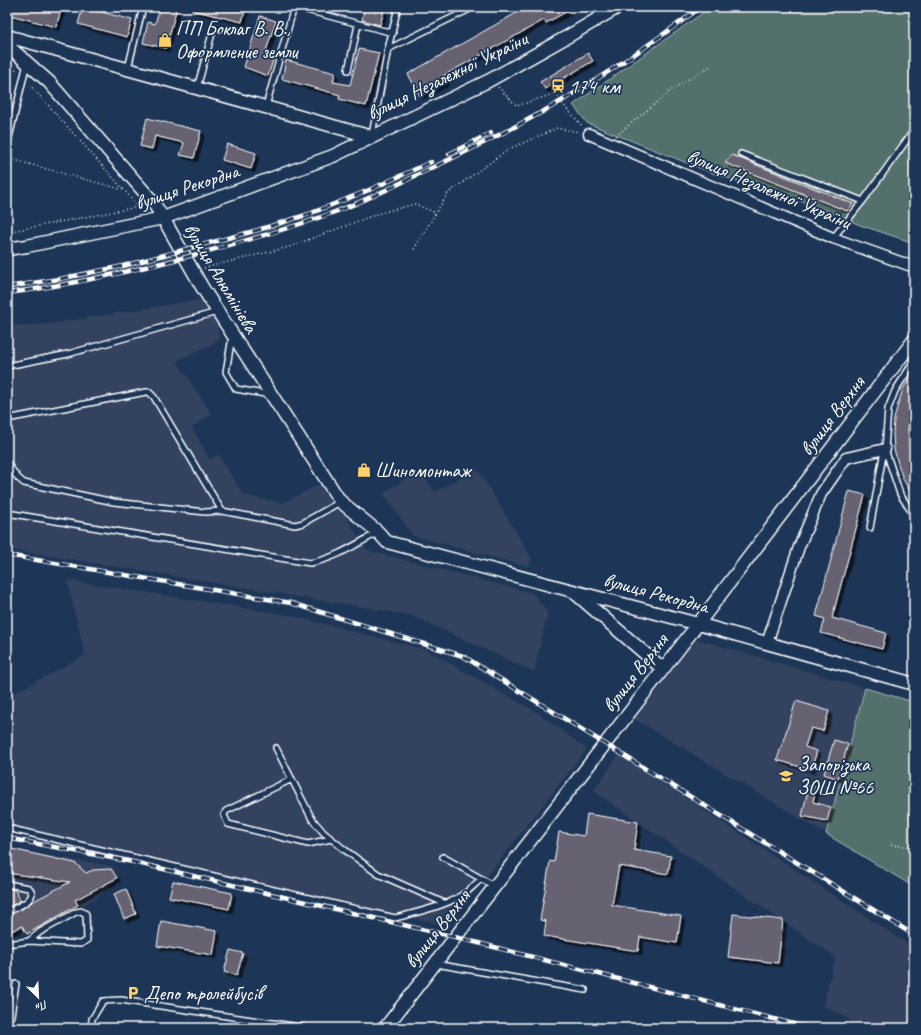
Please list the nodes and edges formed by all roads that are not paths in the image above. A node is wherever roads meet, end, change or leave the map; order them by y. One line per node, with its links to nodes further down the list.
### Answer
1 (142, 7): 13 (lane)
2 (294, 7): 6 (lane); 16 (lane)
3 (398, 7): 8 (lane)
4 (474, 7): 11 (lane)
5 (613, 8): 19 (street, вулиця Незалежної України)
6 (358, 25): 8 (lane); 14 (lane)
7 (213, 30): 15 (lane)
8 (393, 33): 11 (lane)
9 (7, 36): 13 (street, вулиця Незалежної України)
10 (7, 45): 12 (street, вулиця Алюмінієва)
11 (388, 49): 19 (lane)
12 (27, 62): 20 (lane); 23 (street, вулиця Алюмінієва)
13 (127, 69): 15 (street, вулиця Незалежної України)
14 (348, 70)
15 (197, 88): 16 (street, вулиця Незалежної України)
16 (265, 107): 19 (street, вулиця Незалежної України)
17 (914, 130): 22 (lane)
18 (589, 134): 24 (street, вулиця Незалежної України)
19 (372, 137): 23 (street, вулиця Рекордна)
20 (7, 146)
21 (741, 154): 22 (lane)
22 (862, 201): 24 (lane)
23 (163, 218): 25 (street, вулиця Рекордна); 27 (street, вулиця Алюмінієва)
24 (833, 238): 26 (street, вулиця Незалежної України)
25 (7, 249)
26 (914, 267)
27 (218, 311): 28 (street, вулиця Алюмінієва); 31 (lane)
28 (232, 334): 32 (street, вулиця Алюмінієва); 32 (lane)
29 (914, 340): 44 (street, вулиця Верхня)
30 (914, 361): 34 (lane)
31 (7, 366)
32 (272, 395): 36 (street, вулиця Алюмінієва)
33 (7, 420): 37 (lane)
34 (884, 449): 39 (lane); 40 (lane); 45 (street)
35 (7, 463): 37 (lane)
36 (340, 501): 37 (lane); 41 (street, вулиця Алюмінієва)
37 (222, 511)
38 (7, 513): 41 (lane)
39 (914, 516)
40 (870, 528)
41 (378, 532): 42 (street, вулиця Алюмінієва)
42 (387, 542): 43 (street, вулиця Рекордна)
43 (572, 591): 44 (street, вулиця Рекордна); 46 (street)
44 (698, 624): 45 (street, вулиця Рекордна); 46 (street, вулиця Верхня)
45 (767, 643): 47 (street, вулиця Рекордна)
46 (663, 669): 55 (street, вулиця Верхня)
47 (914, 684)
48 (276, 748): 49 (lane)
49 (292, 779): 51 (lane); 51 (lane)
50 (7, 828): 56 (lane)
51 (331, 839): 56 (lane)
52 (443, 857): 53 (lane)
53 (481, 879): 55 (lane); 56 (lane)
54 (7, 884): 57 (lane)
55 (494, 886): 60 (street, вулиця Верхня)
56 (444, 903)
57 (7, 912)
58 (29, 941): 58 (lane); 59 (lane)
59 (7, 944)
60 (434, 964): 62 (lane); 66 (street, вулиця Верхня)
61 (16, 984): 63 (lane)
62 (585, 990)
63 (9, 1028)
64 (91, 1028): 65 (lane)
65 (306, 1028)
66 (384, 1028)

